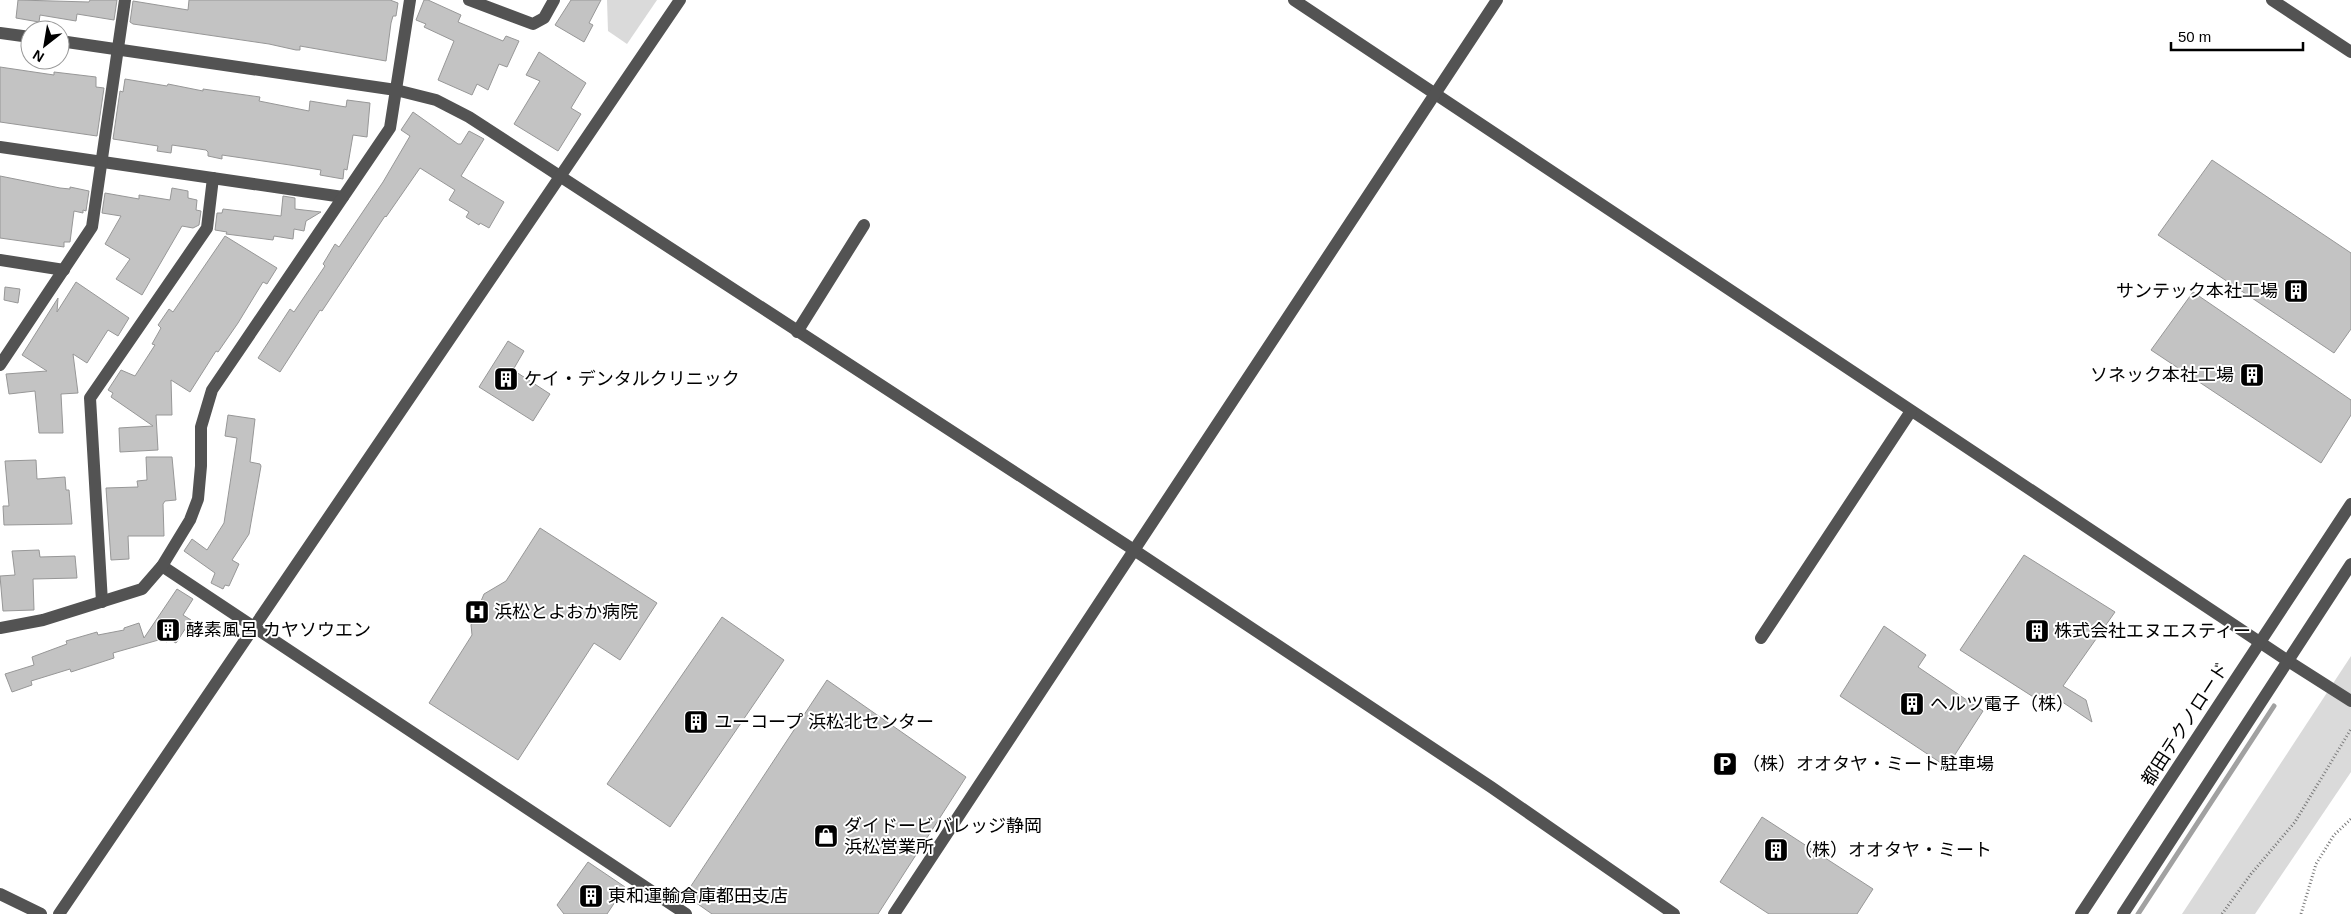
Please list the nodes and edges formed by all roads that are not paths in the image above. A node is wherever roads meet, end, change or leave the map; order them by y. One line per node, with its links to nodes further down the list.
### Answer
1 (125, 0): 12 (street)
2 (410, 0): 14 (street)
3 (468, 0): 4 (street)
4 (554, 0)
5 (680, 0): 18 (street)
6 (1294, 0): 15 (street)
7 (1497, 0): 15 (street)
8 (2272, 0): 13 (street)
9 (0, 33): 10 (street)
10 (20, 36)
11 (70, 42): 12 (street)
12 (117, 49): 14 (street); 17 (street)
13 (2351, 52)
14 (396, 90): 18 (street); 20 (street)
15 (1435, 94): 26 (street); 28 (street)
16 (0, 147): 17 (street)
17 (101, 161): 19 (street); 23 (street)
18 (560, 177): 24 (street); 32 (street)
19 (213, 178): 20 (street); 31 (street)
20 (343, 197): 30 (street)
21 (864, 226): 24 (street)
22 (0, 260): 23 (street)
23 (64, 270): 25 (street)
24 (797, 332): 28 (street)
25 (0, 365)
26 (1911, 410): 34 (street); 35 (street)
27 (2351, 504): 35 (street, 都田テクノロード)
28 (1134, 550): 42 (street); 43 (street)
29 (2351, 564): 36 (street)
30 (162, 566): 31 (street); 32 (street)
31 (102, 602): 33 (street)
32 (253, 627): 40 (street); 41 (street)
33 (0, 628)
34 (1761, 638)
35 (2260, 642): 36 (street); 44 (street, 都田テクノロード)
36 (2288, 661): 37 (street); 45 (street)
37 (2351, 701)
38 (0, 894): 39 (street)
39 (41, 914)
40 (59, 914)
41 (686, 914)
42 (894, 914)
43 (1674, 914)
44 (2081, 914)
45 (2123, 914)

